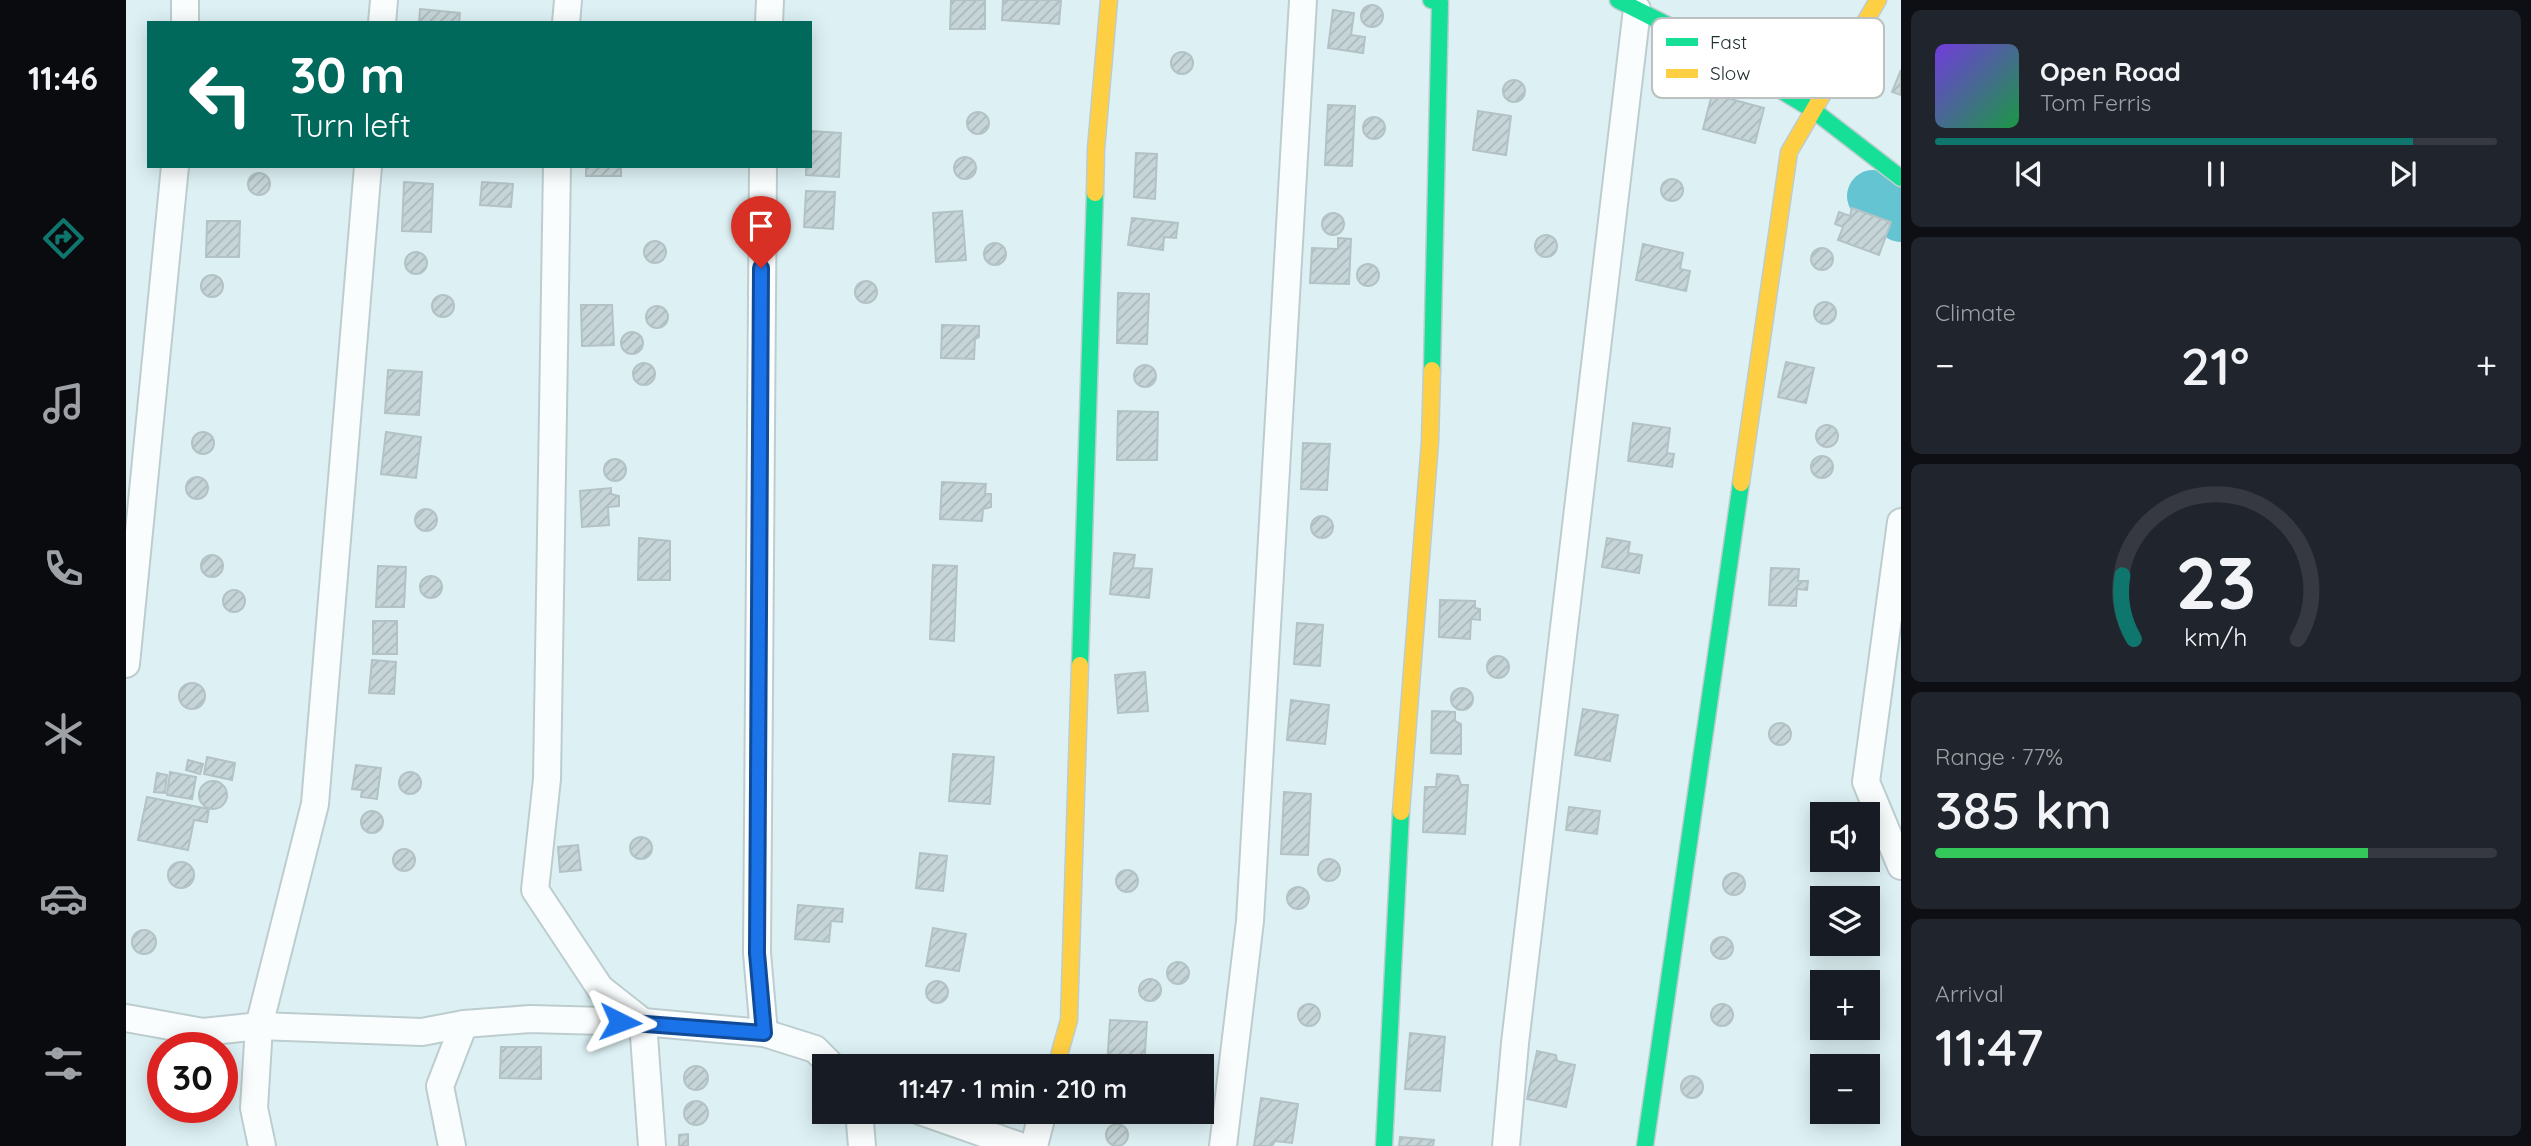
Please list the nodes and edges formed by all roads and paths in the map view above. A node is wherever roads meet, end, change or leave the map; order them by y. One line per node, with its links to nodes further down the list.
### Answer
1 (185, 0): 12 (street)
2 (384, 0): 13 (street)
3 (568, 0): 14 (street)
4 (770, 0): 15 (street)
5 (1109, 0): 34 (street)
6 (1303, 0): 44 (street)
7 (1431, 0): 45 (street)
8 (1878, 0): 11 (street)
9 (1627, 4): 10 (street); 46 (street)
10 (1654, 18)
11 (1867, 18)
12 (185, 21)
13 (382, 21)
14 (566, 21)
15 (769, 21)
16 (1793, 98): 18 (street)
17 (1820, 98): 18 (street)
18 (1813, 110): 23 (street); 47 (street)
19 (175, 168): 26 (street)
20 (368, 168): 31 (street)
21 (557, 168): 29 (street)
22 (763, 168): 32 (street)
23 (1901, 178)
24 (1901, 522): 25 (street)
25 (1896, 592): 27 (street)
26 (126, 664)
27 (1901, 866)
28 (126, 1018): 31 (street)
29 (643, 1022): 30 (street); 32 (street); 40 (street)
30 (464, 1024): 31 (street); 39 (street)
31 (259, 1026): 38 (street)
32 (764, 1033): 33 (street)
33 (820, 1054)
34 (1059, 1054)
35 (860, 1124): 41 (street)
36 (957, 1124): 42 (street)
37 (1040, 1124): 43 (street)
38 (262, 1146)
39 (452, 1146)
40 (652, 1146)
41 (862, 1146)
42 (1020, 1146)
43 (1034, 1146)
44 (1223, 1146)
45 (1384, 1146)
46 (1506, 1146)
47 (1645, 1146)

